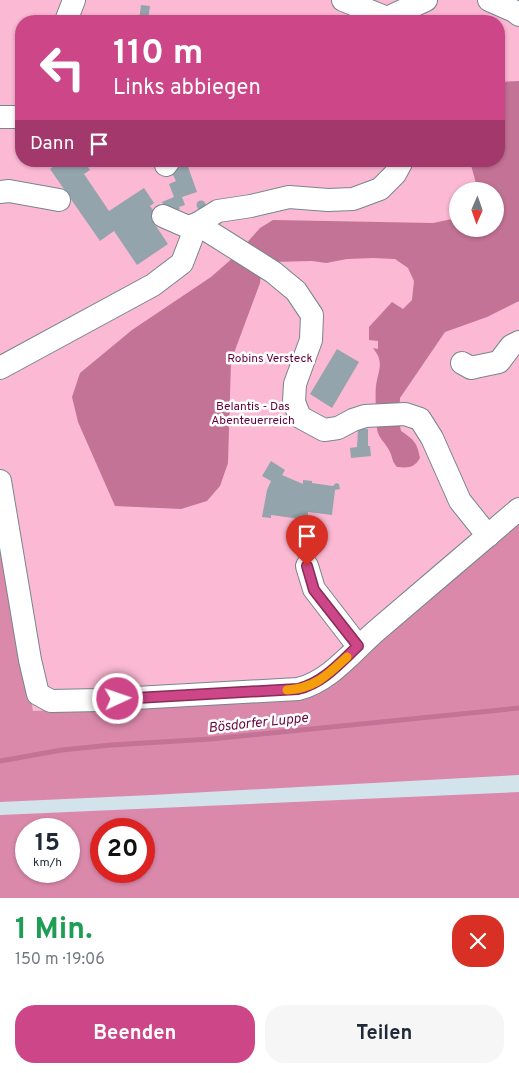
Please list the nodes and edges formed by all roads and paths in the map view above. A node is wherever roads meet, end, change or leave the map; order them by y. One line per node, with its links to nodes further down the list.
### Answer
1 (74, 0): 5 (street)
2 (343, 0): 6 (street)
3 (426, 0): 7 (street)
4 (491, 1): 8 (street)
5 (68, 15)
6 (375, 15)
7 (396, 15)
8 (519, 15)
9 (0, 117): 10 (street)
10 (15, 117)
11 (399, 167): 15 (street)
12 (0, 192): 13 (street)
13 (59, 200)
14 (164, 216): 15 (street)
15 (197, 224): 18 (street); 21 (street)
16 (519, 342): 17 (street)
17 (462, 363)
18 (0, 368)
19 (0, 481): 23 (street)
20 (519, 509): 21 (street)
21 (488, 536): 23 (street)
22 (307, 566): 23 (street)
23 (358, 646)

